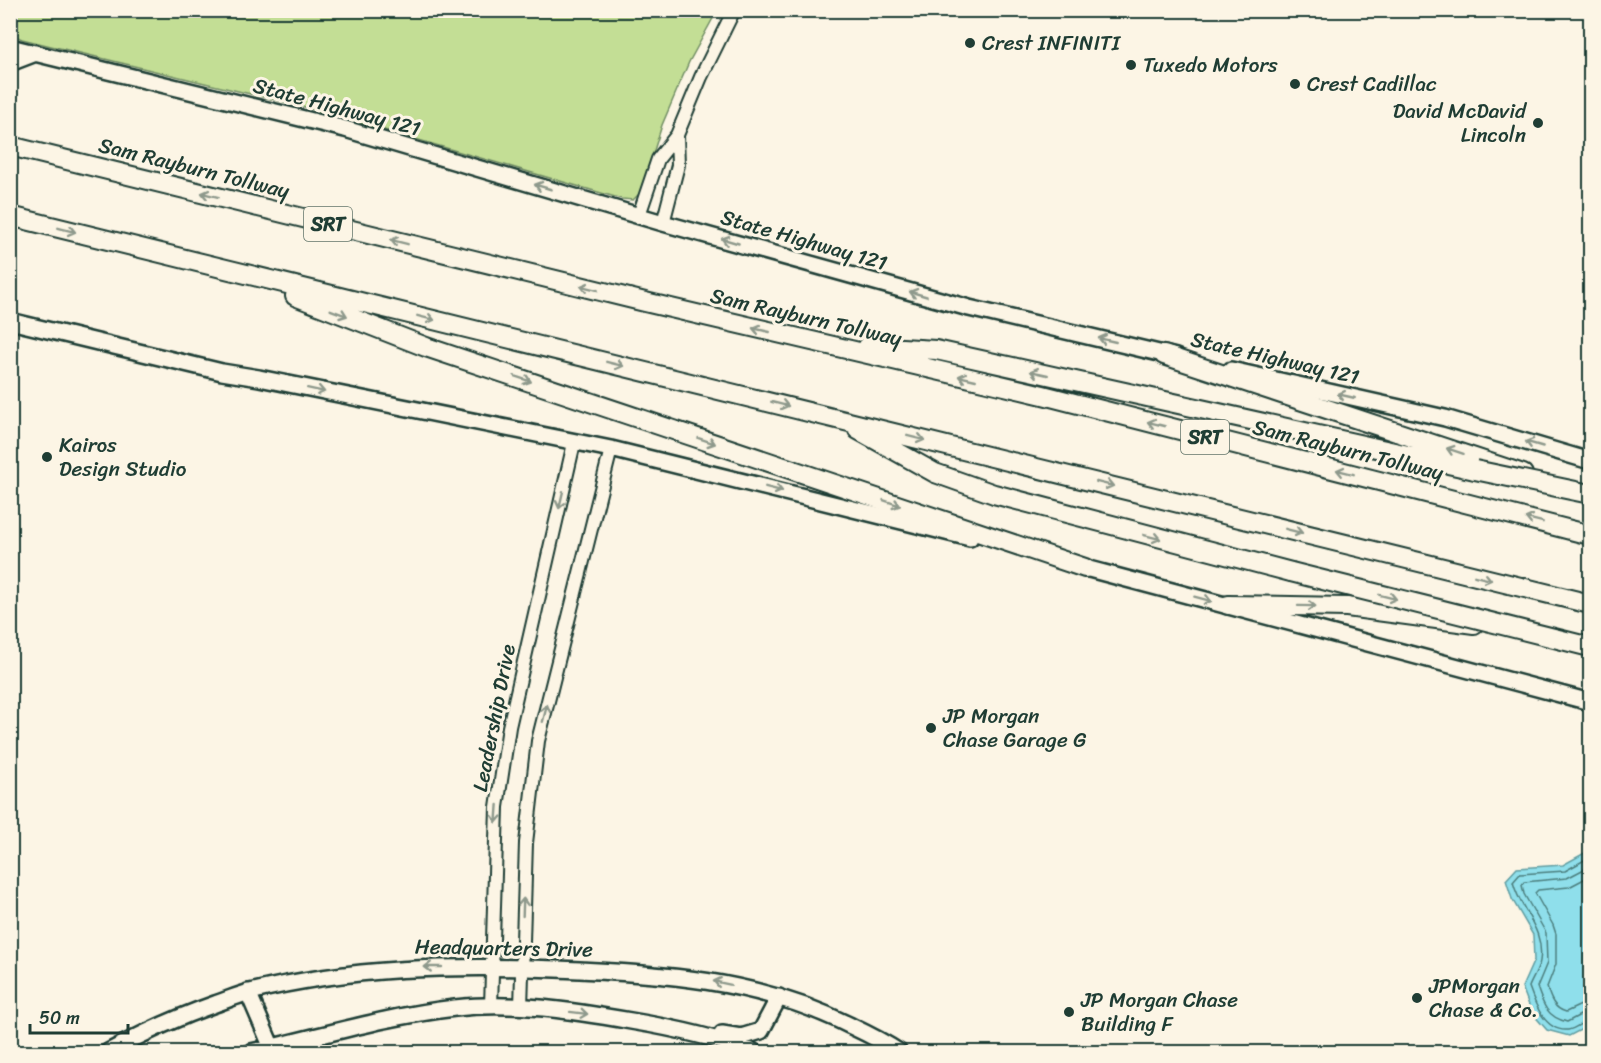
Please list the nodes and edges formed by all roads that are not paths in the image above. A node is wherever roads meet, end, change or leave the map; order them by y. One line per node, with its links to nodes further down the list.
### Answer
1 (734, 10): 5 (street)
2 (10, 48): 3 (main road, State Highway 121)
3 (36, 53): 4 (main road); 7 (main road, State Highway 121, one-way to 3)
4 (10, 63)
5 (677, 135): 7 (street); 9 (street)
6 (11, 146): 12 (highway, Sam Rayburn Tollway / SRT, one-way to 6)
7 (639, 215): 9 (main road, State Highway 121)
8 (10, 216): 10 (highway, one-way to 10)
9 (663, 223): 13 (main road, State Highway 121, one-way to 9)
10 (226, 269): 14 (highway, one-way to 14); 20 (highway, one-way to 20)
11 (10, 321): 15 (main road, one-way to 15)
12 (818, 343): 18 (highway, one-way to 12, bridge); 19 (highway, Sam Rayburn Tollway / SRT, one-way to 12)
13 (1164, 355): 17 (main road, State Highway 121, one-way to 13); 18 (highway, one-way to 13)
14 (838, 419): 21 (highway, one-way to 21); 24 (highway, one-way to 24, bridge)
15 (574, 443): 16 (main road); 26 (street, Leadership Drive, one-way to 26)
16 (611, 449): 20 (main road, one-way to 20); 27 (street, one-way to 16)
17 (1590, 460)
18 (1590, 495)
19 (1590, 535)
20 (1085, 568): 22 (main road, one-way to 22)
21 (1590, 604)
22 (1228, 605): 23 (highway, one-way to 23); 25 (main road)
23 (1590, 640)
24 (1590, 647)
25 (1590, 702)
26 (492, 967): 27 (main road, Headquarters Drive); 28 (main road, Headquarters Drive, one-way to 28); 30 (street, Leadership Drive)
27 (522, 967): 29 (main road, Headquarters Drive, one-way to 27); 31 (street)
28 (248, 992): 33 (main road); 34 (main road, Headquarters Drive)
29 (779, 997): 32 (main road); 37 (main road, Headquarters Drive)
30 (491, 1006): 31 (main road); 33 (main road)
31 (521, 1007): 32 (main road, one-way to 32)
32 (657, 1025): 36 (main road)
33 (272, 1048): 35 (main road)
34 (108, 1053)
35 (251, 1053)
36 (754, 1053)
37 (899, 1053)

